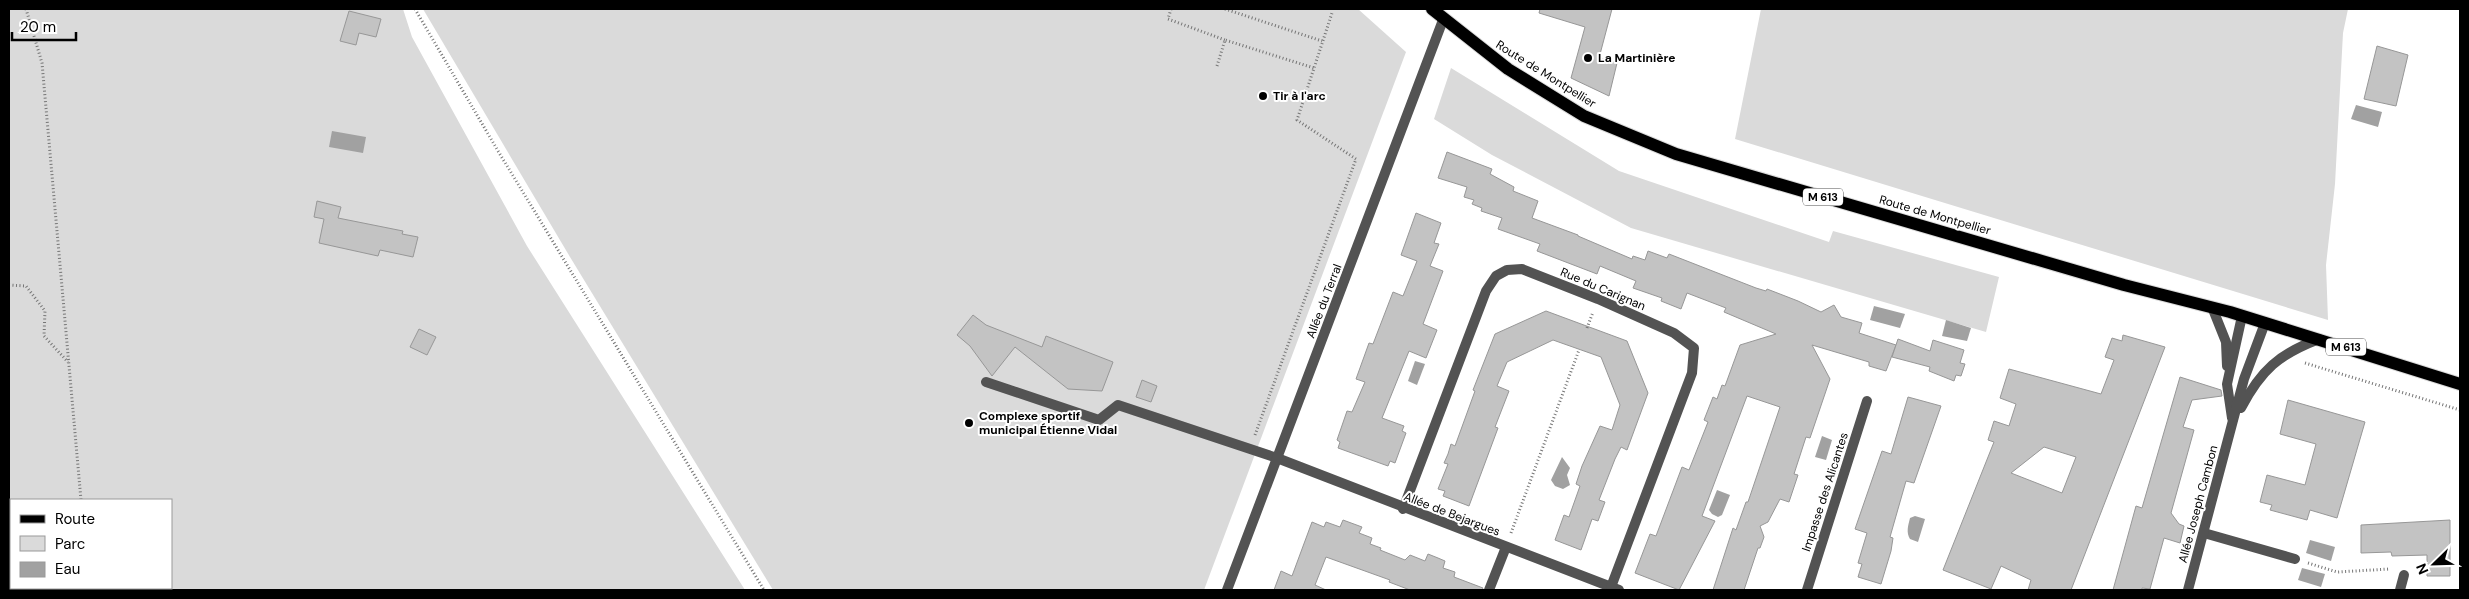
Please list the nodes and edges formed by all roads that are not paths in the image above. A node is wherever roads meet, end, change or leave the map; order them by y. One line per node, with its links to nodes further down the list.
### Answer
1 (1432, 9): 2 (main road, Route de Montpellier / M 613)
2 (1444, 20): 3 (main road, Route de Montpellier / M 613); 12 (street, Allée du Terral)
3 (2212, 307): 4 (main road, Route de Montpellier / M 613); 8 (street, Allée Joseph Cambon)
4 (2242, 316): 5 (main road, Route de Montpellier / M 613); 8 (street, Allée Joseph Cambon)
5 (2265, 323): 6 (main road, Route de Montpellier / M 613); 11 (street, Allée Joseph Cambon)
6 (2319, 339): 9 (main road, Route de Montpellier / M 613); 11 (street, Allée Joseph Cambon)
7 (986, 382): 12 (street, Allée de Bejargues)
8 (2228, 384): 11 (street, Allée Joseph Cambon)
9 (2460, 384)
10 (1867, 401): 21 (street, Impasse des Alicantes)
11 (2233, 424): 14 (street, Allée Joseph Cambon)
12 (1277, 458): 13 (street, Allée de Bejargues); 19 (street, Allée du Terral)
13 (1404, 509): 15 (street, Allée de Bejargues); 18 (street, Rue du Carignan)
14 (2204, 533): 16 (street); 22 (street, Allée Joseph Cambon)
15 (1506, 547): 18 (street, Allée de Bejargues); 20 (street)
16 (2295, 559)
17 (2404, 575): 23 (street)
18 (1615, 589)
19 (1227, 590)
20 (1489, 590)
21 (1807, 590)
22 (2188, 590)
23 (2400, 590)

